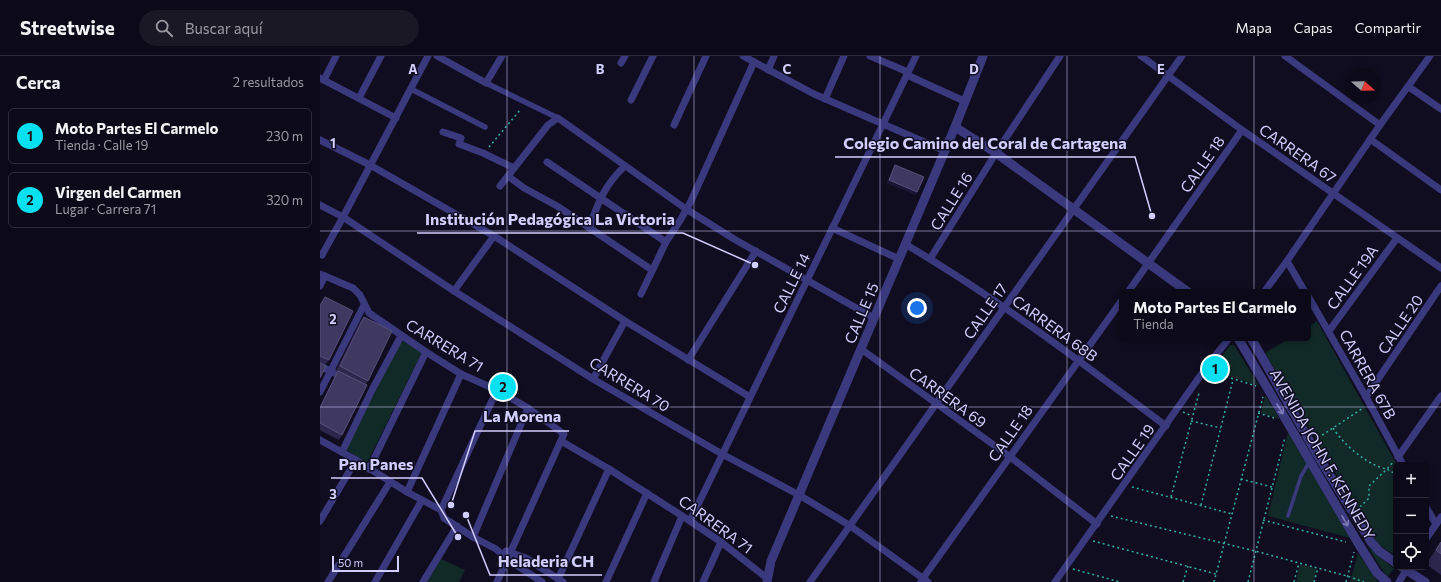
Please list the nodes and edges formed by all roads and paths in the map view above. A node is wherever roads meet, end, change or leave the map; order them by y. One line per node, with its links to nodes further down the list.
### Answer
1 (336, 56): 25 (street)
2 (381, 56): 29 (street)
3 (428, 56): 28 (street)
4 (437, 56): 26 (street)
5 (502, 56): 26 (street)
6 (625, 56): 21 (street)
7 (653, 56): 31 (street)
8 (706, 56): 38 (street)
9 (743, 56): 20 (street)
10 (774, 56): 22 (street)
11 (844, 56): 30 (street)
12 (870, 56): 23 (street)
13 (916, 56): 23 (street, CALLE 14)
14 (983, 56): 32 (street, CALLE 15)
15 (1060, 56): 48 (street, CALLE 16)
16 (1141, 56): 24 (street, CARRERA 67)
17 (1182, 56): 24 (street, CALLE 17)
18 (1285, 56): 39 (street)
19 (1428, 57): 27 (street)
20 (754, 62): 22 (street); 59 (street)
21 (621, 63)
22 (768, 70): 30 (street)
23 (908, 73): 32 (street); 37 (street, CALLE 14)
24 (1168, 75): 42 (street, CARRERA 67); 60 (street, CALLE 17)
25 (322, 79): 29 (street)
26 (486, 83): 33 (street)
27 (1409, 87): 34 (street); 39 (street)
28 (410, 89): 35 (street); 40 (street)
29 (359, 98): 35 (street)
30 (825, 99): 37 (street)
31 (631, 100)
32 (964, 101): 41 (street, CALLE 15)
33 (526, 103): 36 (street); 47 (path)
34 (1441, 110)
35 (396, 118): 50 (street)
36 (558, 118): 51 (street); 52 (street)
37 (883, 124): 46 (street); 63 (street, CALLE 14)
38 (674, 125)
39 (1380, 125): 44 (street)
40 (485, 127)
41 (955, 127): 46 (street, CALLE 15); 48 (street)
42 (1242, 130): 56 (street, CARRERA 67); 73 (street, CALLE 18)
43 (443, 132): 47 (street)
44 (1370, 139): 55 (street); 56 (street)
45 (320, 140): 50 (street)
46 (945, 151): 67 (street, CALLE 15)
47 (483, 153): 52 (street)
48 (996, 153): 60 (street); 71 (street, CALLE 16)
49 (547, 162): 57 (street)
50 (370, 166): 61 (street); 64 (street)
51 (625, 166): 57 (street); 59 (street)
52 (514, 168): 53 (street)
53 (508, 176): 54 (street); 62 (street)
54 (500, 186)
55 (1441, 190)
56 (1333, 193): 65 (street, CARRERA 67); 72 (street)
57 (600, 198): 62 (street); 66 (street)
58 (320, 206): 61 (street, CARRERA 70)
59 (686, 209): 66 (street); 68 (street)
60 (1073, 209): 73 (street); 89 (street, CALLE 17)
61 (343, 217): 69 (street); 84 (street, CARRERA 70)
62 (589, 228): 75 (street)
63 (832, 228): 70 (street); 77 (street, CALLE 14)
64 (494, 236): 84 (street); 91 (street)
65 (1397, 238): 74 (street, CARRERA 67); 92 (street, CALLE 19A)
66 (666, 242): 75 (street)
67 (905, 244): 70 (street, CALLE 15); 71 (street, CARRERA 68B)
68 (756, 251): 77 (street); 99 (street)
69 (322, 255)
70 (899, 259): 90 (street, CALLE 15)
71 (930, 259): 89 (street, CARRERA 68B)
72 (1287, 261): 82 (street); 83 (street)
73 (1148, 264): 80 (street, CALLE 18); 81 (street)
74 (1441, 268)
75 (652, 270): 85 (street)
76 (322, 275): 78 (street); 88 (street, CARRERA 71)
77 (807, 280): 90 (street); 113 (street, CALLE 14)
78 (320, 286)
79 (1441, 286): 114 (street, CALLE 20)
80 (1130, 289)
81 (1184, 289)
82 (1266, 289)
83 (1304, 289)
84 (454, 291): 105 (street, CARRERA 70)
85 (641, 294)
86 (1311, 301): 92 (street, CARRERA 67B)
87 (1119, 304): 100 (street, CALLE 18)
88 (364, 305): 93 (street, CARRERA 71); 103 (street)
89 (1004, 307): 100 (street, CARRERA 68B); 115 (street, CALLE 17)
90 (874, 318): 97 (street, CALLE 15)
91 (624, 321): 99 (street); 105 (street)
92 (1329, 331): 114 (street, CARRERA 67B)
93 (402, 336): 98 (street, CARRERA 71); 127 (street)
94 (1227, 341): 102 (street, CALLE 19)
95 (1240, 341): 108 (street, AVENIDA JOHN F. KENNEDY)
96 (1253, 341): 126 (street, AVENIDA JOHN F. KENNEDY)
97 (861, 350): 115 (street, CARRERA 69); 144 (street, CALLE 15)
98 (426, 352): 104 (street, CARRERA 71); 135 (street)
99 (688, 360): 113 (street)
100 (1078, 360): 120 (street, CARRERA 68B); 129 (street, CALLE 18)
101 (320, 366): 103 (street)
102 (1205, 369): 106 (path); 120 (street, CALLE 19)
103 (330, 371): 107 (street); 111 (street)
104 (461, 374): 110 (street, CARRERA 71); 142 (street)
105 (593, 379): 128 (street, CARRERA 70)
106 (1234, 380): 108 (path); 121 (path)
107 (351, 381)
108 (1265, 387): 117 (path); 132 (street, AVENIDA JOHN F. KENNEDY, one-way to 132)
109 (1200, 389): 119 (path)
110 (497, 390): 116 (street, CARRERA 71); 148 (street)
111 (320, 392)
112 (1441, 396): 130 (street)
113 (750, 397): 128 (street, CALLE 14)
114 (1368, 400): 122 (path); 130 (street, CARRERA 67B)
115 (935, 403): 129 (street, CARRERA 69); 162 (street, CALLE 17)
116 (528, 408): 123 (street, CARRERA 71); 164 (street)
117 (1258, 413): 118 (path); 138 (path)
118 (1273, 418)
119 (1191, 421): 121 (path); 145 (path)
120 (1166, 426): 140 (street, CALLE 19)
121 (1221, 428): 147 (path)
122 (1333, 428): 126 (path); 134 (path)
123 (562, 437): 136 (street, CARRERA 71); 170 (street)
124 (1285, 437): 141 (path)
125 (320, 441): 127 (street)
126 (1311, 443): 150 (street, AVENIDA JOHN F. KENNEDY)
127 (342, 452): 131 (street)
128 (722, 454): 144 (street, CARRERA 70); 158 (street, CALLE 14)
129 (1009, 456): 159 (street, CARRERA 69); 184 (street, CALLE 18)
130 (1398, 457): 133 (street, CARRERA 67B); 134 (path)
131 (356, 460): 135 (street); 157 (street)
132 (1310, 460): 154 (lane); 168 (street, AVENIDA JOHN F. KENNEDY, one-way to 168)
133 (1401, 462)
134 (1387, 468): 137 (path); 150 (path)
135 (369, 469): 139 (street)
136 (609, 469): 143 (street, CARRERA 71); 182 (street)
137 (1393, 472)
138 (1241, 479): 141 (path); 152 (path)
139 (390, 482): 142 (street); 185 (street)
140 (1125, 485): 145 (path); 151 (street, CALLE 19)
141 (1272, 487): 156 (path)
142 (407, 492): 146 (street)
143 (647, 493): 153 (street, CARRERA 71); 190 (street)
144 (799, 494): 162 (street, CARRERA 70); 183 (street, CALLE 15)
145 (1171, 497): 147 (path)
146 (422, 500): 148 (street); 186 (street)
147 (1201, 505): 152 (path)
148 (441, 510): 161 (street)
149 (1429, 512): 160 (street)
150 (1352, 513): 173 (street, AVENIDA JOHN F. KENNEDY)
151 (1104, 514): 159 (street, CALLE 19); 167 (path)
152 (1232, 514): 167 (path)
153 (682, 516): 158 (street, CARRERA 71); 191 (street)
154 (1288, 516)
155 (1441, 517): 160 (street)
156 (1263, 520): 168 (path); 171 (path)
157 (320, 521)
158 (690, 521): 166 (street, CARRERA 71)
159 (1097, 524): 165 (street, CALLE 19)
160 (1436, 524): 163 (street)
161 (457, 526): 164 (street); 187 (street)
162 (849, 526): 184 (street, CARRERA 70); 193 (street, CALLE 17)
163 (1429, 535)
164 (472, 537): 169 (street)
165 (1086, 539): 175 (path); 176 (street, CALLE 19)
166 (721, 542): 183 (street, CARRERA 71); 192 (street)
167 (1224, 544): 171 (path); 180 (path)
168 (1357, 544): 181 (path); 203 (street, AVENIDA JOHN F. KENNEDY)
169 (496, 549): 170 (street); 172 (street)
170 (511, 551): 172 (street); 182 (street)
171 (1255, 552): 174 (path); 198 (path)
172 (507, 559): 188 (street); 189 (street)
173 (1393, 561)
174 (1299, 563): 177 (path); 199 (path)
175 (1188, 566): 180 (path); 196 (path)
176 (1066, 567): 194 (street, CALLE 19); 195 (path)
177 (1318, 568): 181 (path); 200 (path)
178 (1405, 570): 204 (street)
179 (1409, 570): 205 (street)
180 (1216, 574): 197 (path)
181 (1348, 576): 201 (path); 202 (path)
182 (560, 580)
183 (769, 581)
184 (923, 581)
185 (328, 582)
186 (375, 582)
187 (423, 582)
188 (497, 582)
189 (542, 582)
190 (606, 582)
191 (654, 582)
192 (703, 582)
193 (810, 582)
194 (1056, 582)
195 (1120, 582)
196 (1183, 582)
197 (1214, 582)
198 (1248, 582)
199 (1294, 582)
200 (1314, 582)
201 (1346, 582)
202 (1364, 582)
203 (1387, 582)
204 (1399, 582)
205 (1425, 582)

